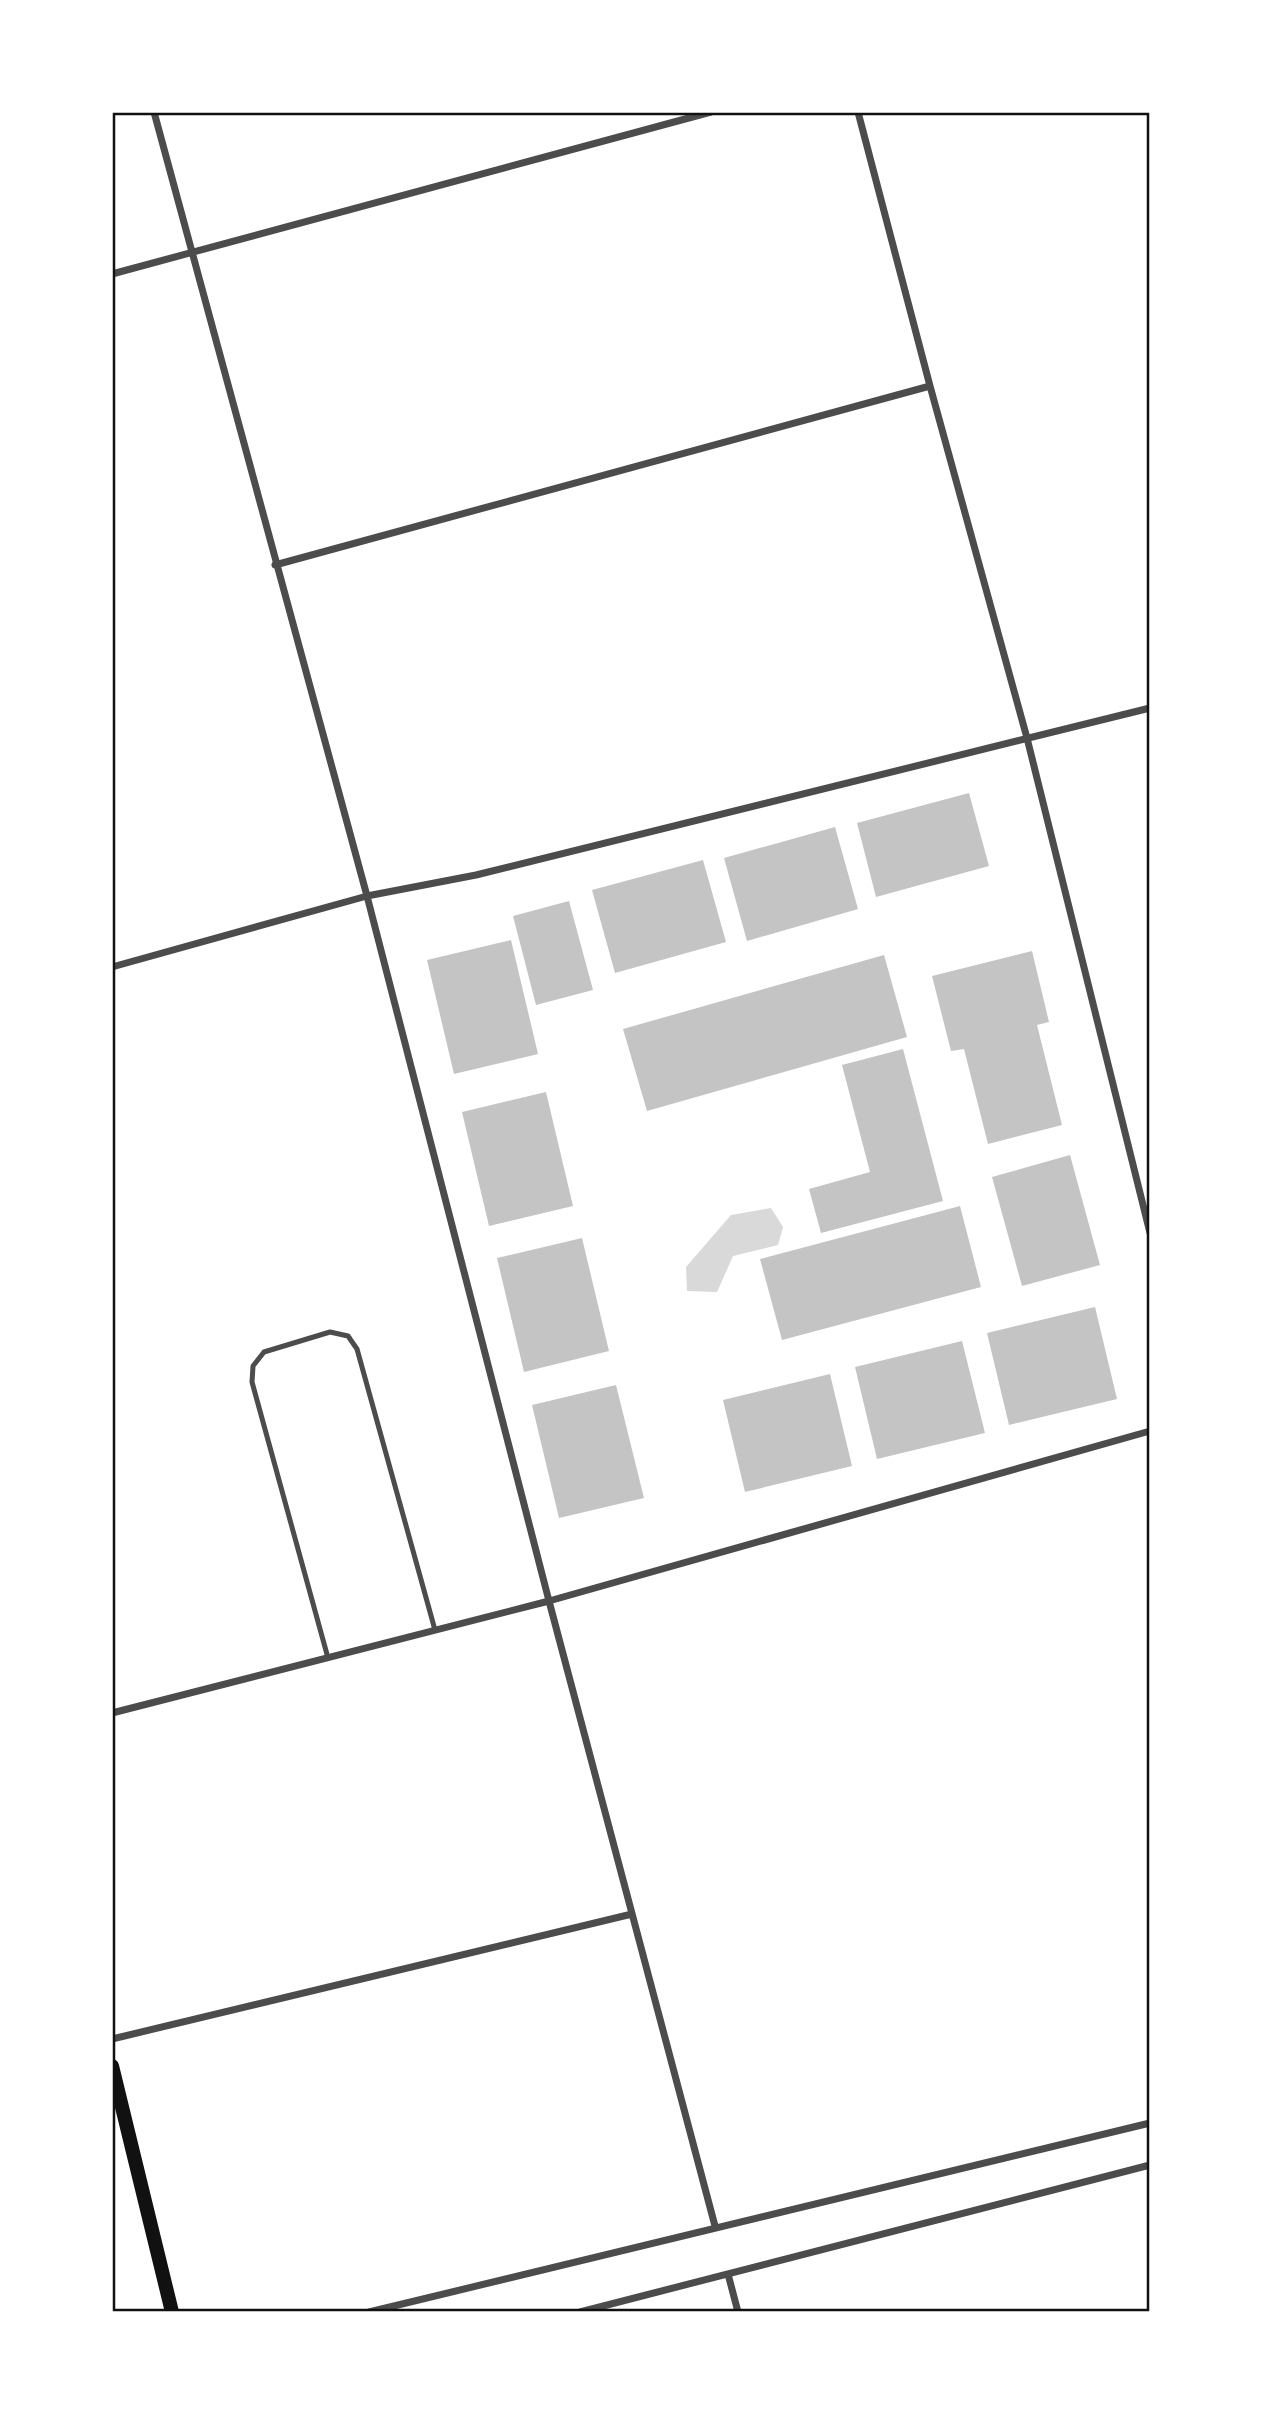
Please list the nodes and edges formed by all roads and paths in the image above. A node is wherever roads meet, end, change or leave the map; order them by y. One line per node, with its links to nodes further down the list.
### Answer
1 (154, 112): 4 (street)
2 (711, 112): 4 (street)
3 (858, 112): 6 (street)
4 (191, 253): 5 (street); 7 (street)
5 (112, 274)
6 (930, 386): 7 (street); 9 (street)
7 (275, 565): 10 (street)
8 (1150, 708): 9 (street)
9 (1027, 738): 10 (street); 12 (street)
10 (367, 896): 11 (street); 14 (street)
11 (112, 967)
12 (1150, 1233)
13 (1150, 1431): 14 (street)
14 (549, 1601): 15 (street); 18 (street)
15 (435, 1630): 16 (street); 16 (lane)
16 (328, 1658): 17 (street)
17 (112, 1713)
18 (632, 1914): 19 (street); 23 (street)
19 (112, 2039)
20 (112, 2066): 25 (main road)
21 (1150, 2123): 23 (street)
22 (1150, 2165): 24 (street)
23 (715, 2227): 26 (street)
24 (728, 2274): 27 (street); 28 (street)
25 (172, 2312)
26 (369, 2312)
27 (580, 2312)
28 (738, 2312)

